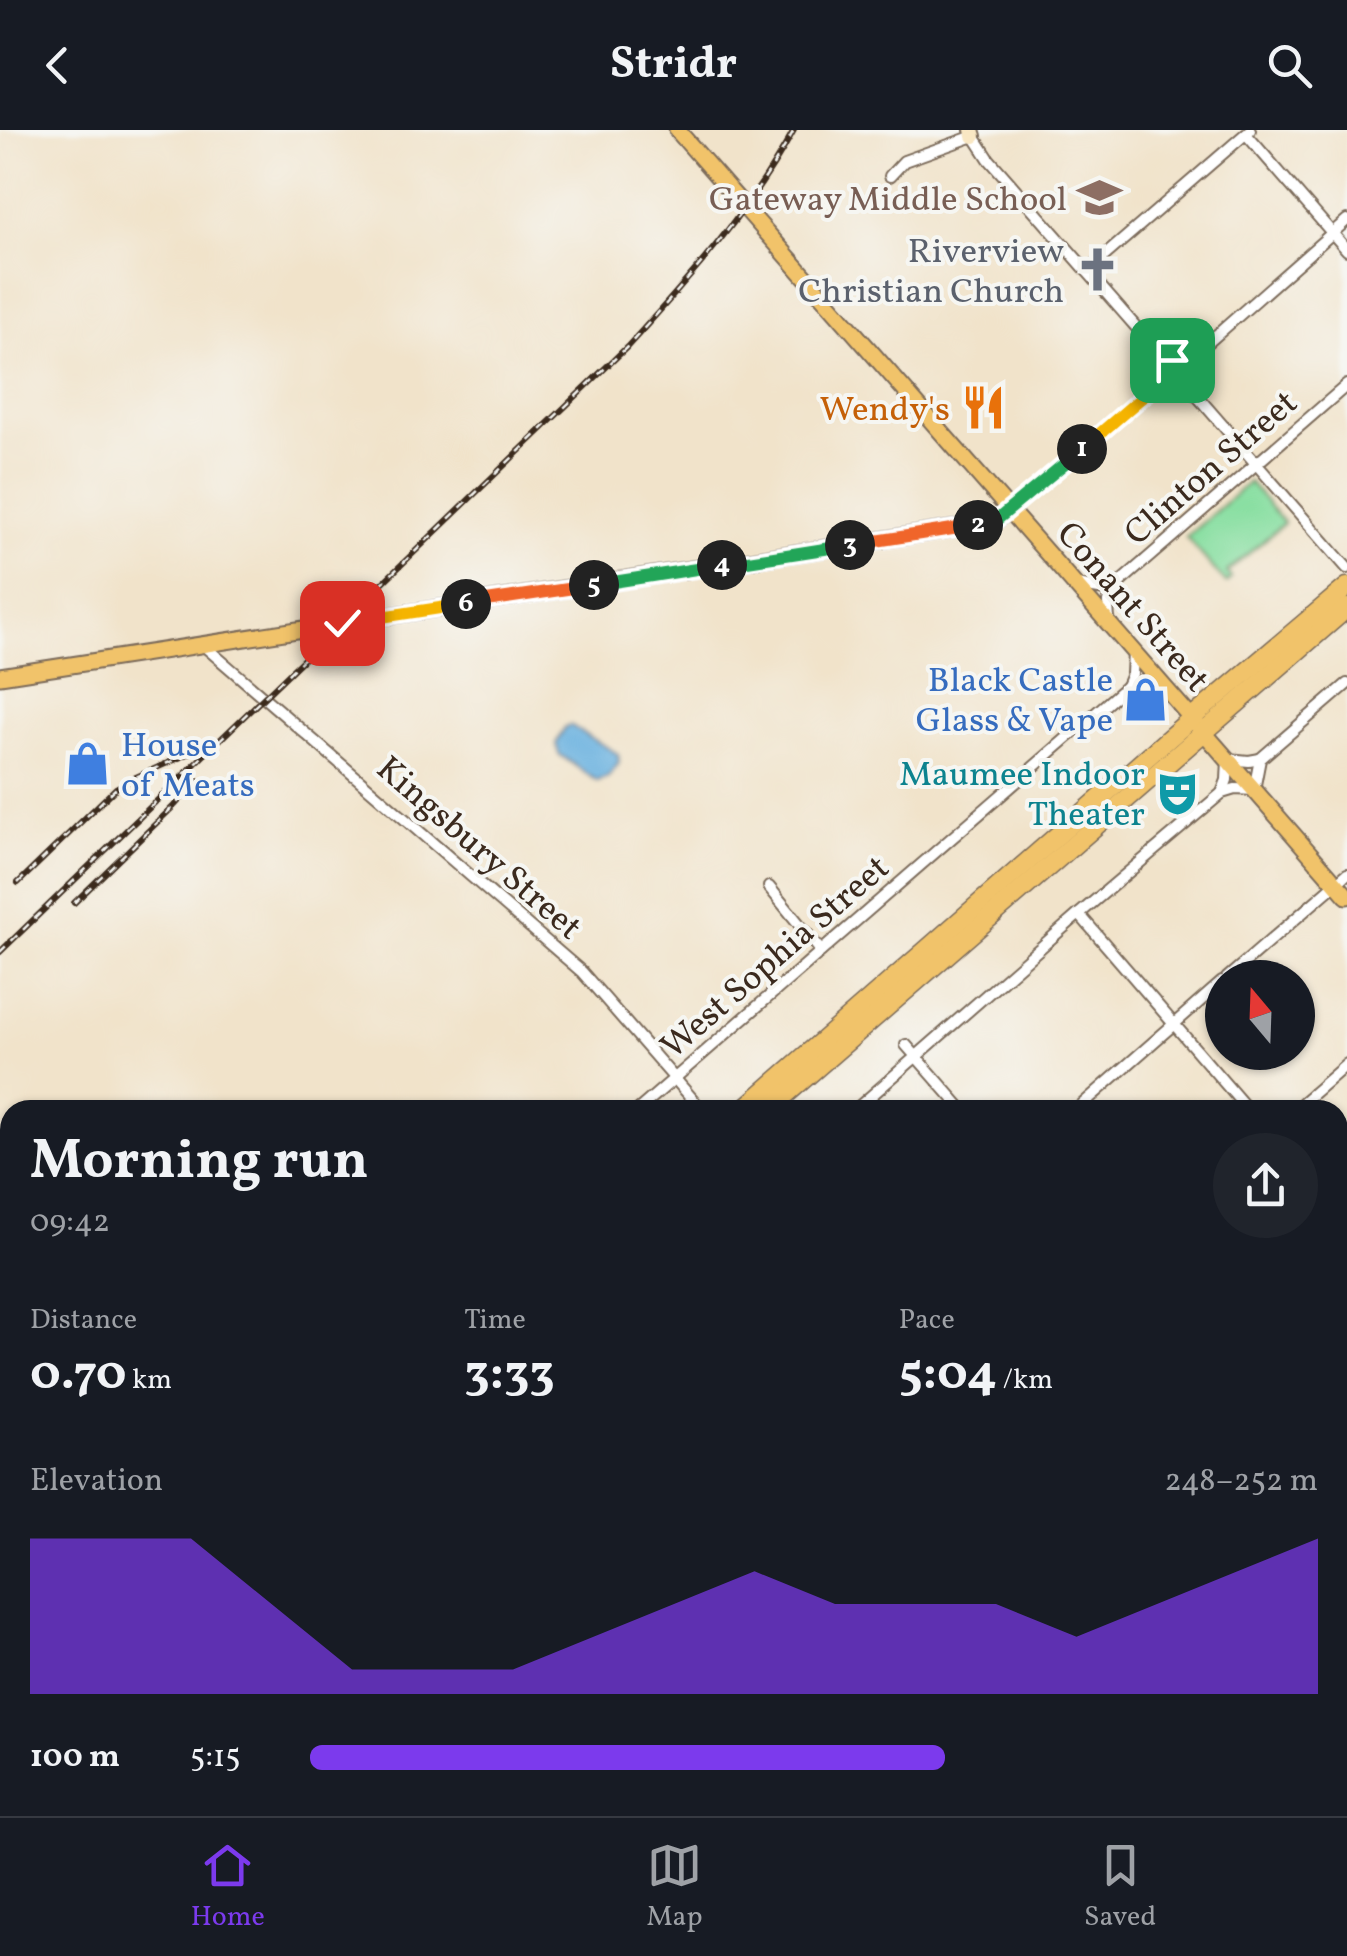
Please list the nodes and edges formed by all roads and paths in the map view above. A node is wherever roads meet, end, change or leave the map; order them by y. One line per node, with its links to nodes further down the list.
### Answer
1 (678, 130): 12 (main road, Conant Street)
2 (1248, 132): 6 (street); 8 (street)
3 (973, 133): 4 (street); 8 (street)
4 (890, 176)
5 (1347, 220): 6 (street)
6 (1332, 233): 7 (street); 9 (street)
7 (1347, 250)
8 (1087, 271): 9 (street)
9 (1174, 372): 11 (street); 12 (street)
10 (1347, 385): 11 (street, Clinton Street)
11 (1256, 463): 13 (street); 16 (street, Clinton Street)
12 (1010, 510): 14 (main road, Conant Street); 19 (main road)
13 (1347, 568)
14 (1076, 585): 16 (street, Clinton Street); 18 (main road, Conant Street)
15 (1347, 587): 25 (highway)
16 (1110, 591): 18 (street, Clinton Street)
17 (1347, 608): 25 (highway)
18 (1110, 625): 20 (main road, Conant Street)
19 (202, 644): 21 (main road); 40 (street, Kingsbury Street)
20 (1134, 651): 22 (main road, Conant Street); 24 (street)
21 (0, 676)
22 (1162, 684): 24 (street); 25 (main road, Conant Street)
23 (1347, 684): 27 (street)
24 (1127, 686): 33 (street, West Sophia Street)
25 (1198, 724): 26 (main road, Conant Street); 43 (highway); 44 (highway)
26 (1228, 759): 27 (street); 28 (main road, Conant Street); 29 (street)
27 (1260, 760): 28 (street)
28 (1254, 790): 29 (street); 30 (main road, Conant Street)
29 (1222, 793): 32 (street)
30 (1343, 884): 34 (street)
31 (769, 887): 33 (street)
32 (1079, 914): 36 (street); 38 (street)
33 (822, 950): 40 (street, West Sophia Street)
34 (1250, 960)
35 (1205, 997): 36 (street)
36 (1174, 1024): 47 (street); 48 (street)
37 (906, 1045): 38 (street)
38 (916, 1057): 45 (street); 46 (street)
39 (1347, 1064): 49 (street)
40 (674, 1078): 41 (street, West Sophia Street); 42 (street, Kingsbury Street)
41 (649, 1100)
42 (693, 1100)
43 (756, 1100)
44 (779, 1100)
45 (867, 1100)
46 (954, 1100)
47 (1087, 1100)
48 (1239, 1100)
49 (1306, 1100)

